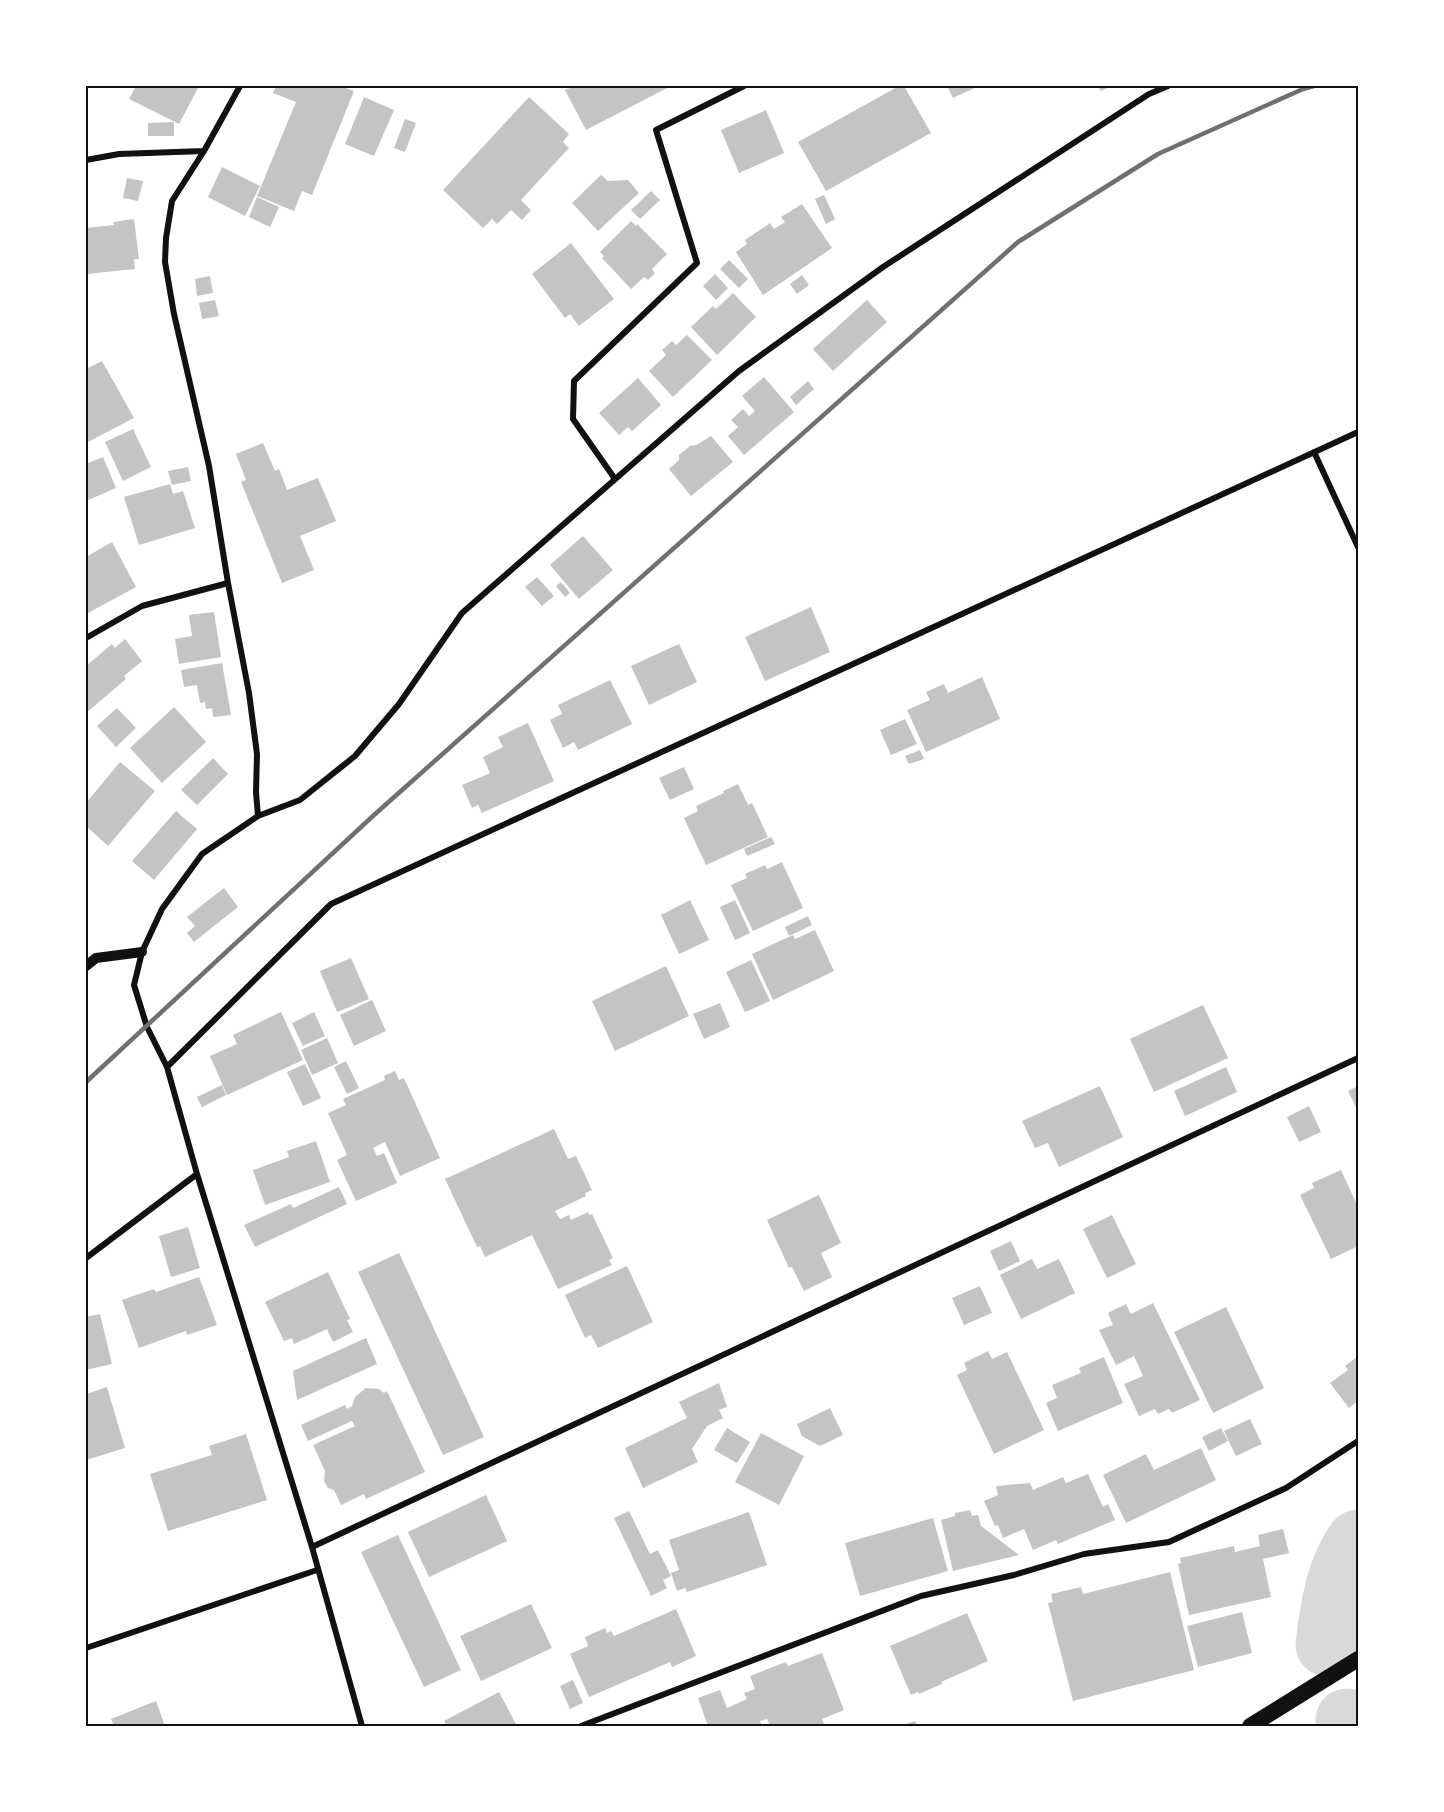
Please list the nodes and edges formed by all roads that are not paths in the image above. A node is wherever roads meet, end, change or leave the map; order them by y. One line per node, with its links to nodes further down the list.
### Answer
1 (240, 86): 4 (street)
2 (744, 86): 8 (street)
3 (1167, 86): 8 (street)
4 (204, 151): 5 (street); 10 (street)
5 (86, 160)
6 (1359, 432): 7 (street)
7 (1314, 452): 9 (street); 16 (street)
8 (615, 479): 12 (street)
9 (1359, 547)
10 (228, 583): 11 (street); 12 (street)
11 (86, 638)
12 (258, 816): 13 (street)
13 (142, 952): 14 (street); 16 (street)
14 (86, 966)
15 (1359, 1058): 20 (street)
16 (167, 1067): 17 (street)
17 (197, 1174): 18 (street); 20 (street)
18 (86, 1258)
19 (1359, 1441): 25 (street)
20 (312, 1547): 21 (street)
21 (317, 1570): 22 (street); 24 (street)
22 (86, 1648)
23 (1359, 1659): 26 (highway)
24 (362, 1726)
25 (581, 1726)
26 (1250, 1726)

